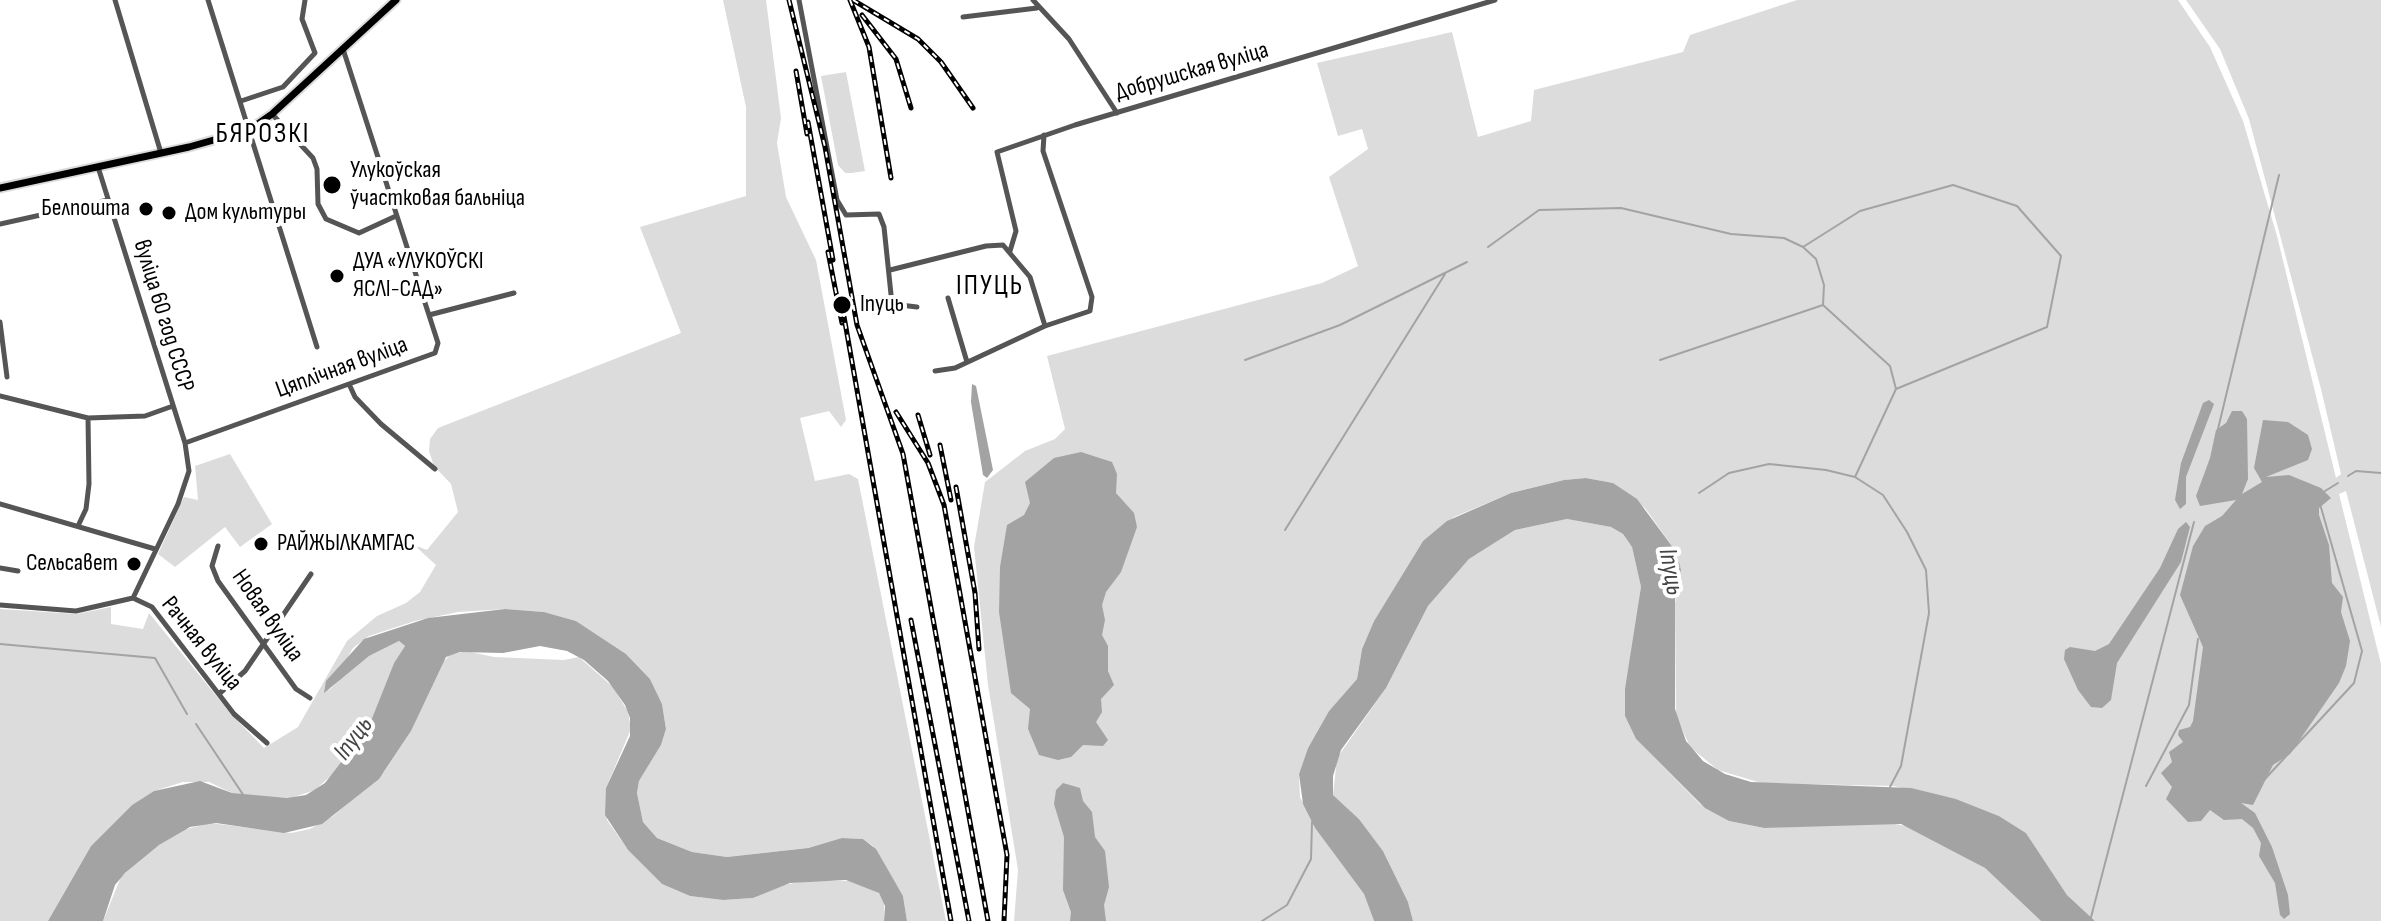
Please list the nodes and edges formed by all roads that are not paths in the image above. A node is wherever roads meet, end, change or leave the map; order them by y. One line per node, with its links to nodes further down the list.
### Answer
1 (115, 0): 16 (street)
2 (208, 0): 11 (street)
3 (305, 0): 11 (street)
4 (396, 0): 10 (main road)
5 (799, 0): 23 (street)
6 (1033, 0): 8 (street)
7 (1495, 0): 12 (street, Добрушская вуліца)
8 (1037, 8): 9 (street); 12 (street)
9 (963, 17)
10 (343, 49): 13 (main road); 20 (street, Цяплічная вуліца)
11 (241, 101): 14 (street)
12 (1117, 113): 15 (street, Добрушская вуліца)
13 (272, 114): 14 (main road); 20 (street)
14 (249, 130): 16 (main road); 32 (street)
15 (1044, 135): 22 (street, Добрушская вуліца); 31 (street)
16 (161, 153): 17 (main road)
17 (98, 167): 18 (main road); 19 (street, вуліца 60 год СССР)
18 (0, 188)
19 (108, 200): 21 (street); 38 (street, вуліца 60 год СССР)
20 (396, 216): 29 (street, Цяплічная вуліца)
21 (0, 224)
22 (1010, 251): 23 (street); 31 (street)
23 (890, 270): 26 (street)
24 (514, 293): 29 (street)
25 (948, 298): 33 (street)
26 (892, 304): 27 (street); 28 (street)
27 (917, 307)
28 (878, 309)
29 (429, 315): 36 (street, Цяплічная вуліца)
30 (0, 322): 35 (street)
31 (1045, 326): 33 (street)
32 (317, 347)
33 (967, 362): 34 (street)
34 (935, 371)
35 (7, 377)
36 (349, 384): 40 (street, Цяплічная вуліца); 41 (street)
37 (0, 396): 39 (street)
38 (173, 406): 39 (street); 40 (street, вуліца 60 год СССР)
39 (88, 418): 43 (street)
40 (185, 443): 45 (street, вуліца 60 год СССР)
41 (435, 469)
42 (0, 504): 43 (street)
43 (78, 526): 45 (street)
44 (218, 546): 51 (street, Новая вуліца)
45 (155, 549): 49 (street)
46 (0, 568): 47 (street)
47 (18, 571)
48 (311, 574): 51 (street)
49 (133, 598): 50 (street, Рачная вуліца); 52 (street, Рачная вуліца)
50 (0, 605)
51 (262, 644): 52 (street); 53 (street, Новая вуліца)
52 (220, 693): 54 (street, Рачная вуліца)
53 (310, 698)
54 (267, 743)

